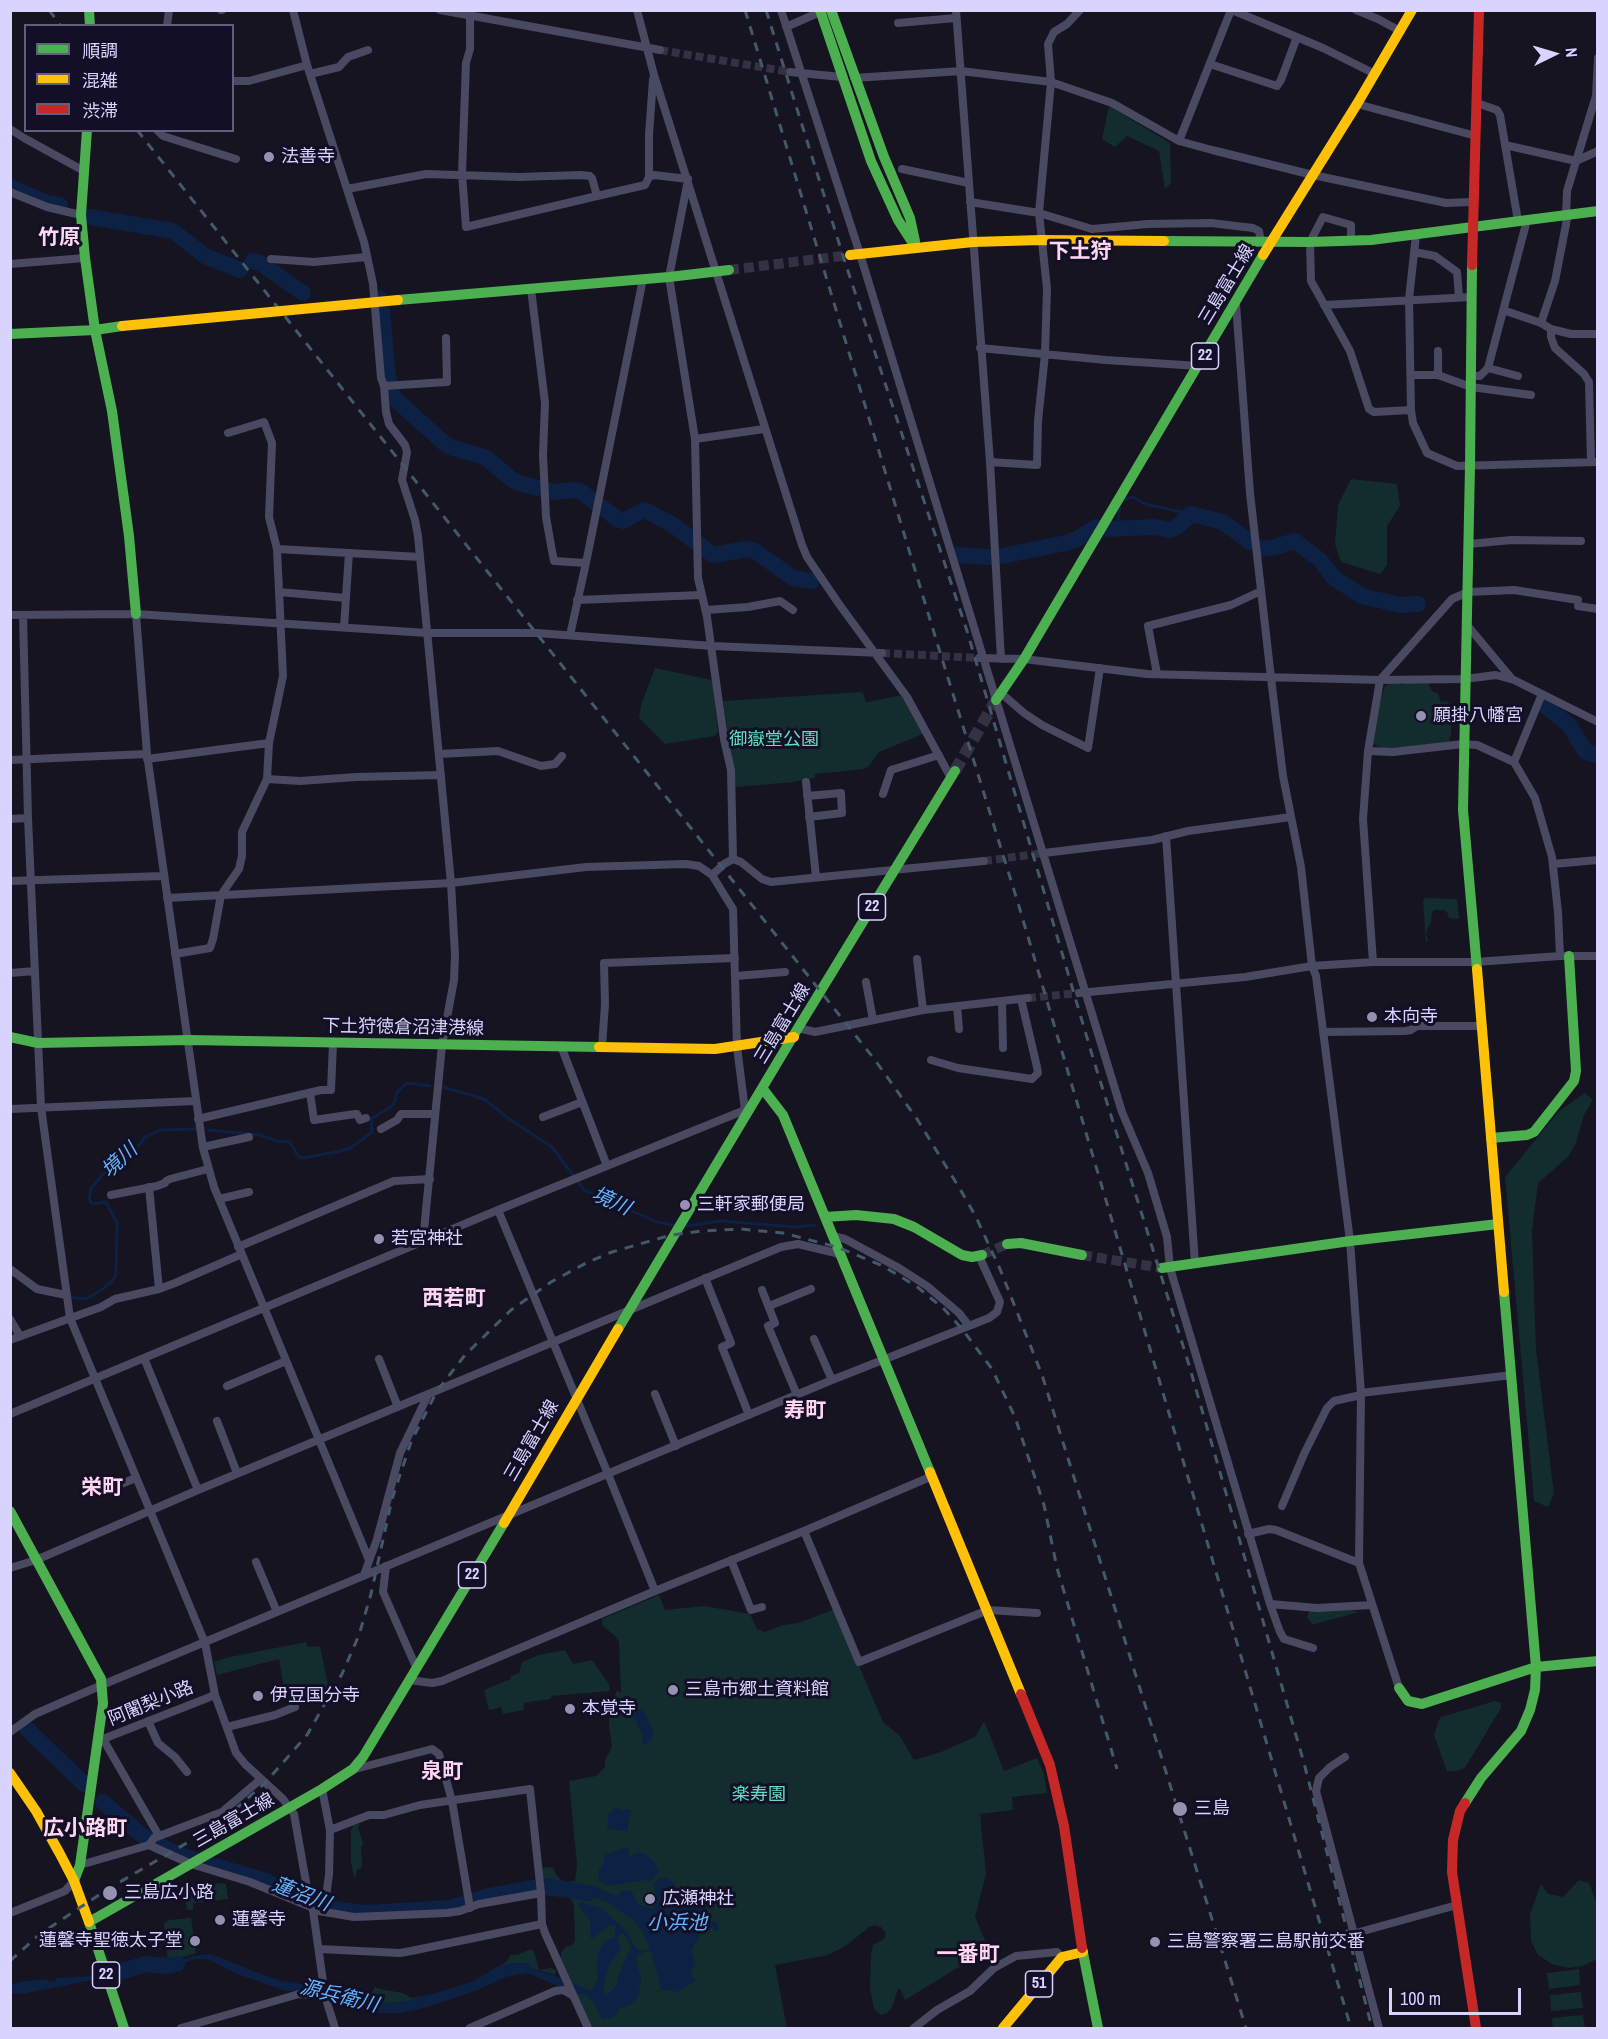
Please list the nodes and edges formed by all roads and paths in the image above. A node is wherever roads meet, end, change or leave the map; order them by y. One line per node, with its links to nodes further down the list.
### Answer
1 (293, 10): 22 (street)
2 (440, 10): 12 (street)
3 (637, 10): 17 (street)
4 (781, 10): 14 (street)
5 (1232, 10): 16 (street); 21 (street)
6 (1356, 10): 15 (street)
7 (1412, 10): 15 (street, 三島富士線 / 22)
8 (1479, 10): 33 (street)
9 (824, 11): 14 (street); 29 (street); 30 (street)
10 (1077, 12): 32 (street)
11 (956, 14): 13 (street); 23 (street)
12 (470, 16): 17 (street); 46 (street)
13 (898, 22)
14 (786, 27): 26 (street)
15 (1400, 31): 27 (street, 三島富士線 / 22)
16 (1297, 37): 21 (street); 27 (street)
17 (647, 47): 19 (street); 28 (street)
18 (368, 50): 25 (street)
19 (660, 50)
20 (1598, 58): 43 (street)
21 (1210, 64): 39 (street)
22 (307, 65): 25 (street); 31 (street)
23 (961, 71): 30 (street); 32 (street); 50 (street)
24 (790, 72): 26 (street)
25 (310, 74): 51 (street)
26 (800, 74): 29 (street); 70 (street)
27 (1375, 74): 34 (street, 三島富士線 / 22)
28 (654, 75): 48 (street); 49 (street)
29 (842, 77): 68 (street)
30 (854, 78): 68 (street)
31 (234, 81)
32 (1051, 82): 39 (street); 57 (street)
33 (1477, 103): 38 (street); 40 (street)
34 (1358, 104): 38 (street); 47 (street, 三島富士線 / 22)
35 (10, 129): 45 (street)
36 (87, 132): 45 (street)
37 (159, 132): 42 (street)
38 (1476, 136): 55 (street)
39 (1179, 141): 47 (street)
40 (1505, 145): 43 (street); 60 (street)
41 (1598, 151): 43 (street)
42 (236, 159)
43 (1576, 161): 59 (street)
44 (902, 169): 50 (street)
45 (84, 171): 58 (street)
46 (462, 174): 51 (street); 53 (street); 53 (street)
47 (1313, 175): 55 (street); 65 (street, 三島富士線 / 22)
48 (650, 177): 49 (street); 53 (street)
49 (688, 180): 76 (street); 77 (street)
50 (969, 183): 54 (street)
51 (346, 189): 72 (street)
52 (10, 192): 58 (street)
53 (597, 196)
54 (970, 202): 57 (street); 67 (street)
55 (1472, 202): 61 (street)
56 (1598, 211): 59 (street)
57 (1039, 213): 63 (street); 65 (street)
58 (81, 215): 71 (street)
59 (1567, 215): 60 (street); 86 (street)
60 (1522, 221): 61 (street); 85 (street)
61 (1473, 227): 62 (street); 81 (street)
62 (1416, 235): 64 (street); 69 (street)
63 (1041, 240): 65 (street); 67 (street); 94 (street)
64 (1351, 240): 66 (street); 66 (street)
65 (1267, 241): 66 (street); 83 (street, 三島富士線 / 22)
66 (1310, 242): 84 (street)
67 (973, 243): 68 (street); 92 (street)
68 (916, 248): 70 (street)
69 (1414, 252): 80 (street); 82 (street)
70 (855, 254): 135 (street)
71 (85, 258): 74 (street); 88 (street)
72 (368, 258): 73 (street); 101 (street)
73 (271, 259)
74 (10, 264)
75 (729, 270): 76 (street)
76 (716, 271): 77 (street); 104 (street)
77 (669, 277): 78 (street); 106 (street)
78 (643, 279): 79 (street); 115 (street)
79 (531, 289): 88 (street, bridge); 115 (street)
80 (1459, 297): 81 (street); 82 (street)
81 (1471, 297): 100 (street)
82 (1409, 299): 84 (street); 97 (street)
83 (1236, 300): 95 (street, 三島富士線 / 22); 116 (street)
84 (1324, 305): 103 (street)
85 (1503, 310): 86 (street); 96 (street)
86 (1541, 323): 87 (street)
87 (1551, 329): 90 (street); 108 (street)
88 (95, 330): 89 (street); 125 (street)
89 (10, 334)
90 (1598, 334)
91 (446, 338): 101 (street)
92 (980, 348): 94 (street); 107 (street)
93 (1438, 351): 98 (street)
94 (1045, 354): 95 (street); 107 (street)
95 (1199, 366): 137 (street, 三島富士線 / 22)
96 (1488, 368): 99 (street); 100 (street)
97 (1411, 375): 98 (street); 103 (street)
98 (1438, 375): 100 (street)
99 (1518, 376)
100 (1471, 381): 102 (street); 109 (street)
101 (384, 386): 114 (street)
102 (1531, 395)
103 (1411, 410): 109 (street)
104 (764, 429): 106 (street); 134 (street)
105 (228, 433): 112 (street)
106 (695, 439): 119 (street)
107 (990, 462): 136 (street)
108 (1594, 462): 109 (street)
109 (1470, 466): 111 (street)
110 (1581, 541): 111 (street)
111 (1469, 544): 118 (street)
112 (277, 549): 113 (street); 117 (street)
113 (349, 553): 114 (street); 120 (street)
114 (420, 558): 131 (street)
115 (586, 563): 121 (street)
116 (1261, 591): 139 (street); 140 (street)
117 (279, 592): 120 (street); 128 (street)
118 (1468, 592): 122 (street); 129 (street); 142 (street)
119 (701, 595): 121 (street); 123 (street)
120 (346, 598): 130 (street)
121 (577, 600): 132 (street)
122 (1598, 609)
123 (706, 610): 124 (street); 133 (street)
124 (793, 610)
125 (136, 614): 127 (street); 128 (street); 152 (street)
126 (10, 615): 127 (street)
127 (23, 615): 154 (street)
128 (280, 623): 130 (street); 147 (street)
129 (1467, 625): 141 (street); 143 (street)
130 (344, 627): 131 (street)
131 (427, 633): 132 (street); 150 (street)
132 (570, 635): 133 (street)
133 (712, 646): 134 (street); 169 (street)
134 (879, 653): 151 (street)
135 (982, 658): 136 (street); 145 (street)
136 (1002, 659): 137 (street)
137 (1024, 659): 138 (street); 145 (street, 三島富士線 / 22)
138 (1100, 668): 139 (street); 145 (street)
139 (1157, 674): 140 (street)
140 (1271, 678): 142 (street); 164 (street)
141 (1465, 679): 142 (street); 143 (street); 148 (street)
142 (1380, 680): 149 (street)
143 (1513, 680): 144 (street)
144 (1542, 694): 146 (street); 156 (street)
145 (999, 696): 168 (street)
146 (1598, 722)
147 (269, 743): 152 (street); 159 (street)
148 (1463, 744): 149 (street); 156 (street); 188 (street)
149 (1368, 751): 187 (street)
150 (439, 754): 153 (street); 157 (street)
151 (939, 755): 158 (street); 161 (street)
152 (147, 756): 154 (street); 175 (street)
153 (561, 756)
154 (26, 759): 155 (street); 165 (street)
155 (10, 760)
156 (1514, 762): 172 (street)
157 (441, 775): 159 (street); 179 (street)
158 (953, 775): 173 (street, 三島富士線 / 22)
159 (267, 779): 180 (street)
160 (806, 782): 162 (street)
161 (883, 794)
162 (807, 796): 163 (street); 163 (street)
163 (809, 817): 176 (street)
164 (1291, 817): 167 (street); 189 (street)
165 (28, 818): 166 (street); 177 (street)
166 (10, 819)
167 (1166, 836): 168 (street); 195 (street)
168 (1044, 853): 196 (street)
169 (733, 859): 174 (street); 176 (street)
170 (1598, 860): 172 (street)
171 (984, 861): 173 (street)
172 (1553, 864): 183 (street)
173 (895, 870): 176 (street); 203 (street, 三島富士線 / 22)
174 (712, 875): 179 (street); 185 (street)
175 (164, 876): 177 (street); 181 (street)
176 (816, 878)
177 (30, 880): 178 (street); 190 (street)
178 (10, 881)
179 (452, 883): 180 (street); 209 (street)
180 (220, 895): 181 (street); 182 (street)
181 (166, 898): 182 (street)
182 (175, 954): 206 (street)
183 (1564, 956): 184 (street); 188 (street); 228 (street)
184 (1598, 956)
185 (735, 958): 193 (street); 211 (street)
186 (917, 959): 199 (street)
187 (1373, 962): 188 (street); 189 (street)
188 (1475, 962): 201 (street)
189 (1312, 966): 195 (street); 204 (street)
190 (34, 971): 192 (street); 207 (street)
191 (785, 972): 193 (street)
192 (10, 973)
193 (736, 976): 212 (street)
194 (866, 982): 200 (street)
195 (1175, 985): 196 (street); 248 (street)
196 (1083, 993): 249 (street)
197 (1002, 1001): 198 (street); 213 (street); 214 (street)
198 (957, 1006): 199 (street); 202 (street)
199 (923, 1010): 200 (street)
200 (873, 1020): 203 (street)
201 (1481, 1026): 204 (street); 228 (street)
202 (959, 1029)
203 (796, 1032): 212 (street, 下土狩徳倉沼津港線); 215 (street, 三島富士線 / 22)
204 (1323, 1032): 242 (street)
205 (10, 1037): 207 (street, 下土狩徳倉沼津港線)
206 (188, 1040): 207 (street, 下土狩徳倉沼津港線); 208 (street, 下土狩徳倉沼津港線); 217 (street)
207 (38, 1043): 219 (street)
208 (333, 1043): 209 (street, 下土狩徳倉沼津港線); 216 (street)
209 (442, 1045): 210 (street, 下土狩徳倉沼津港線); 222 (street)
210 (561, 1046): 211 (street, 下土狩徳倉沼津港線); 218 (street)
211 (602, 1047): 212 (street, 下土狩徳倉沼津港線)
212 (737, 1047): 221 (street)
213 (1003, 1048)
214 (931, 1060)
215 (763, 1089): 221 (street, 三島富士線 / 22); 238 (street)
216 (310, 1093): 224 (street); 225 (street)
217 (195, 1101): 219 (street); 225 (street)
218 (582, 1102): 223 (street); 230 (street)
219 (41, 1107): 220 (street); 255 (street)
220 (10, 1109)
221 (748, 1110): 230 (street); 258 (street, 三島富士線 / 22)
222 (435, 1114): 226 (street); 232 (street)
223 (543, 1117)
224 (366, 1118)
225 (198, 1119): 229 (street)
226 (381, 1129)
227 (249, 1137): 229 (street)
228 (1491, 1138): 239 (street)
229 (203, 1147): 231 (street)
230 (607, 1167): 237 (street)
231 (208, 1169): 233 (street); 236 (street)
232 (430, 1179): 241 (street); 244 (street)
233 (148, 1188): 235 (street); 252 (street)
234 (249, 1192): 236 (street)
235 (111, 1195)
236 (219, 1199): 244 (street)
237 (498, 1210): 241 (street); 265 (street)
238 (825, 1217): 240 (street); 247 (street)
239 (1498, 1224): 242 (street); 270 (street)
240 (833, 1236): 245 (street); 261 (street)
241 (423, 1241): 257 (street)
242 (1350, 1241): 248 (street); 275 (street)
243 (1007, 1244): 246 (street)
244 (240, 1251): 252 (street); 257 (street)
245 (840, 1254): 251 (street); 268 (street)
246 (1082, 1255)
247 (981, 1256): 261 (street)
248 (1196, 1264): 249 (street)
249 (1166, 1268): 296 (street)
250 (10, 1269): 255 (street)
251 (705, 1278): 258 (street); 281 (street)
252 (159, 1289): 260 (street)
253 (811, 1289): 256 (street)
254 (762, 1290): 256 (street)
255 (66, 1295): 260 (street)
256 (769, 1306): 277 (street)
257 (264, 1308): 266 (street); 269 (street)
258 (630, 1309): 265 (street); 278 (street, 三島富士線 / 22)
259 (10, 1318): 262 (street)
260 (70, 1318): 262 (street); 271 (street)
261 (969, 1326): 268 (street)
262 (20, 1336): 264 (street)
263 (814, 1339): 272 (street)
264 (10, 1340)
265 (553, 1343): 276 (street); 278 (street)
266 (144, 1358): 271 (street); 290 (street)
267 (379, 1359): 279 (street)
268 (883, 1359): 272 (street); 287 (street)
269 (286, 1361): 273 (street); 283 (street)
270 (1512, 1375): 275 (street); 316 (street)
271 (95, 1379): 280 (street); 288 (street)
272 (832, 1380): 277 (street)
273 (227, 1386)
274 (655, 1394): 284 (street)
275 (1361, 1394): 291 (street); 301 (street)
276 (428, 1395): 279 (street); 298 (street)
277 (797, 1395): 281 (street)
278 (576, 1398): 286 (street); 294 (street, 三島富士線 / 22)
279 (398, 1407): 283 (street)
280 (10, 1414)
281 (749, 1415): 284 (street)
282 (217, 1421): 285 (street)
283 (319, 1440): 285 (street); 298 (street)
284 (676, 1446): 286 (street)
285 (237, 1473): 290 (street)
286 (608, 1474): 294 (street); 305 (street)
287 (930, 1477): 295 (street); 309 (street)
288 (136, 1478): 289 (street); 292 (street)
289 (111, 1488)
290 (198, 1490): 292 (street)
291 (1282, 1506)
292 (149, 1510): 297 (street); 312 (street)
293 (10, 1512): 297 (street)
294 (509, 1515): 302 (street); 315 (street, 三島富士線 / 22)
295 (804, 1531): 299 (street); 309 (street)
296 (1248, 1534): 301 (street); 306 (street)
297 (36, 1560): 303 (street); 318 (street)
298 (369, 1560): 304 (street)
299 (731, 1560): 305 (street); 308 (street)
300 (256, 1562): 310 (street)
301 (1359, 1563): 307 (street)
302 (386, 1566): 304 (street); 315 (street)
303 (10, 1568)
304 (364, 1575): 310 (street)
305 (655, 1591): 317 (street)
306 (1270, 1604): 307 (street); 313 (street)
307 (1372, 1605): 319 (street)
308 (762, 1607)
309 (988, 1610): 311 (street); 348 (street)
310 (277, 1612): 312 (street)
311 (1037, 1613)
312 (205, 1643): 318 (street); 320 (street)
313 (1313, 1648)
314 (1598, 1661): 316 (street)
315 (416, 1667): 317 (street, 三島富士線 / 22)
316 (1536, 1667): 319 (street); 342 (street)
317 (409, 1680): 327 (street, 三島富士線 / 22)
318 (102, 1685): 324 (street); 325 (street)
319 (1399, 1688)
320 (215, 1695): 322 (street, 阿闍梨小路); 323 (street)
321 (295, 1707): 323 (street)
322 (148, 1721): 325 (street, 阿闍梨小路); 328 (street)
323 (227, 1727): 330 (street)
324 (10, 1732)
325 (100, 1740): 335 (street); 337 (street)
326 (1346, 1757): 346 (street)
327 (353, 1769): 331 (street, 三島富士線 / 22); 332 (street)
328 (187, 1772)
329 (10, 1773): 338 (street)
330 (261, 1779): 333 (street); 335 (street)
331 (322, 1789): 333 (street, 三島富士線 / 22); 334 (street)
332 (452, 1801): 334 (street); 339 (street); 341 (street)
333 (291, 1808): 336 (street, 三島富士線 / 22); 340 (street)
334 (330, 1830): 340 (street)
335 (153, 1841): 336 (street); 337 (street)
336 (196, 1862): 340 (street); 344 (street, 三島富士線 / 22)
337 (80, 1865): 338 (street)
338 (74, 1881): 343 (street); 344 (street)
339 (541, 1889): 341 (street); 345 (street)
340 (310, 1904): 341 (street); 347 (street)
341 (469, 1904)
342 (1456, 1905): 346 (street); 361 (street)
343 (10, 1913)
344 (89, 1922): 352 (street, 22)
345 (542, 1924): 347 (street); 350 (street)
346 (1356, 1934): 360 (street)
347 (319, 1949): 351 (street)
348 (1083, 1952): 349 (street, 51); 359 (street)
349 (1062, 1957): 357 (street); 358 (street, 51)
350 (572, 1994): 355 (street); 356 (street)
351 (325, 1996): 353 (street); 354 (street)
352 (124, 2028)
353 (181, 2028)
354 (335, 2028)
355 (470, 2028)
356 (588, 2028)
357 (914, 2028)
358 (1003, 2028)
359 (1098, 2028)
360 (1379, 2028)
361 (1476, 2028)

